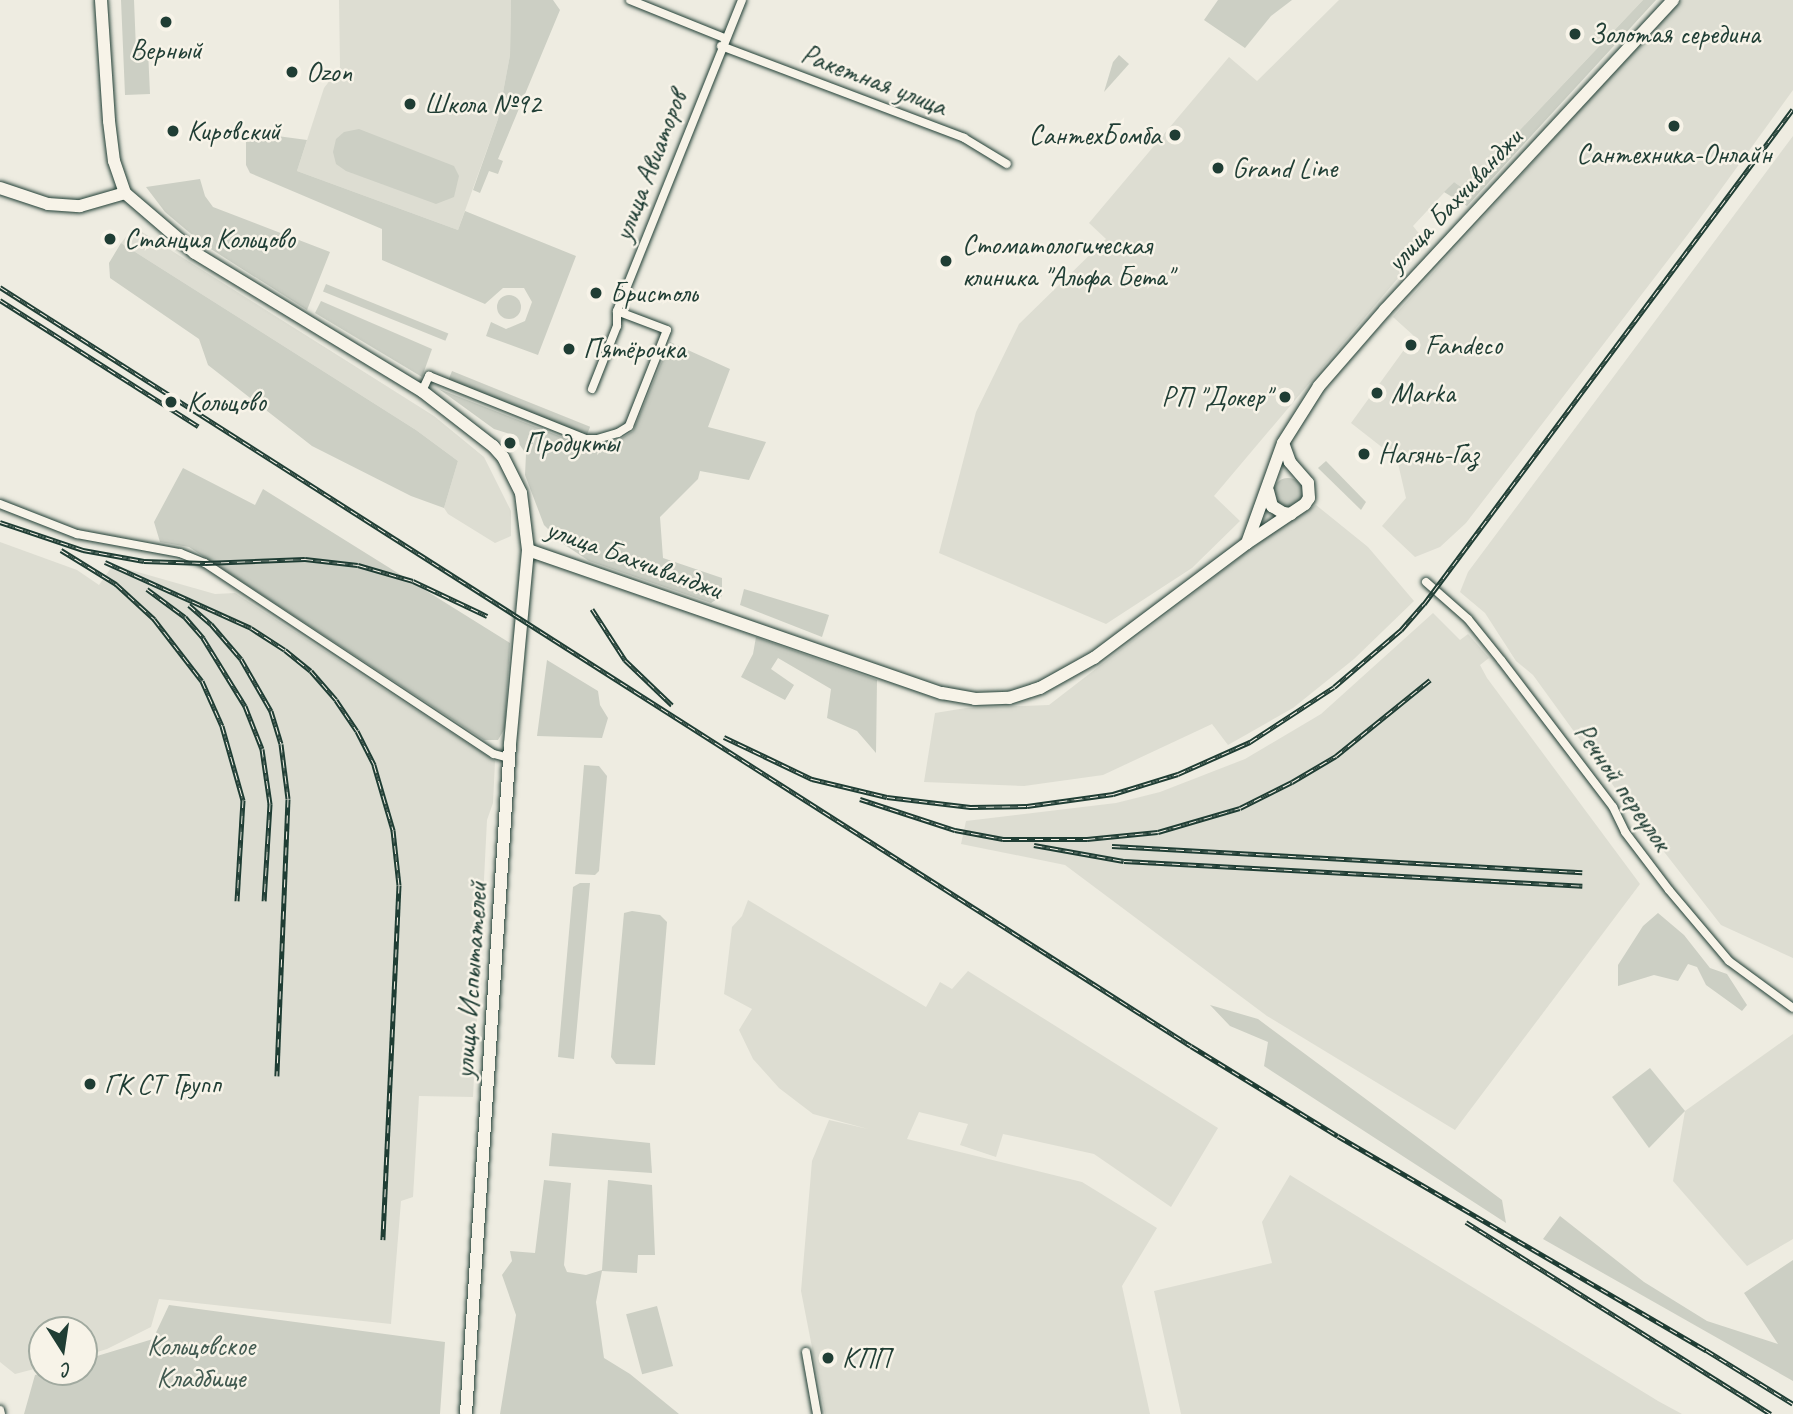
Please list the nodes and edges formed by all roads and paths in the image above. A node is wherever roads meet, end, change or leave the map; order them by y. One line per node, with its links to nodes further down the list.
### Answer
1 (101, 0): 8 (main road)
2 (630, 0): 5 (street, Ракетная улица)
3 (742, 0): 5 (street, улица Авиаторов)
4 (1673, 0): 12 (main road, улица Бахчиванджи)
5 (723, 42): 6 (street, Ракетная улица); 9 (street, улица Авиаторов)
6 (1007, 163)
7 (0, 188): 8 (main road)
8 (125, 193): 11 (main road, улица Бахчиванджи)
9 (617, 311): 10 (street, улица Авиаторов); 11 (street)
10 (592, 389)
11 (422, 391): 19 (main road, улица Бахчиванджи)
12 (1283, 443): 13 (main road, улица Бахчиванджи); 14 (main road, улица Бахчиванджи)
13 (1294, 468): 14 (main road); 17 (main road, улица Бахчиванджи)
14 (1273, 475): 15 (main road, улица Бахчиванджи)
15 (1268, 490): 17 (main road); 18 (main road, улица Бахчиванджи)
16 (0, 504): 21 (street)
17 (1291, 513): 18 (main road, улица Бахчиванджи)
18 (1247, 543): 19 (main road, улица Бахчиванджи)
19 (528, 550): 21 (main road, улица Испытателей)
20 (1426, 582): 22 (street, Речной переулок)
21 (509, 758): 24 (main road, улица Испытателей)
22 (1793, 1009)
23 (806, 1352): 25 (street)
24 (466, 1414)
25 (817, 1414)

